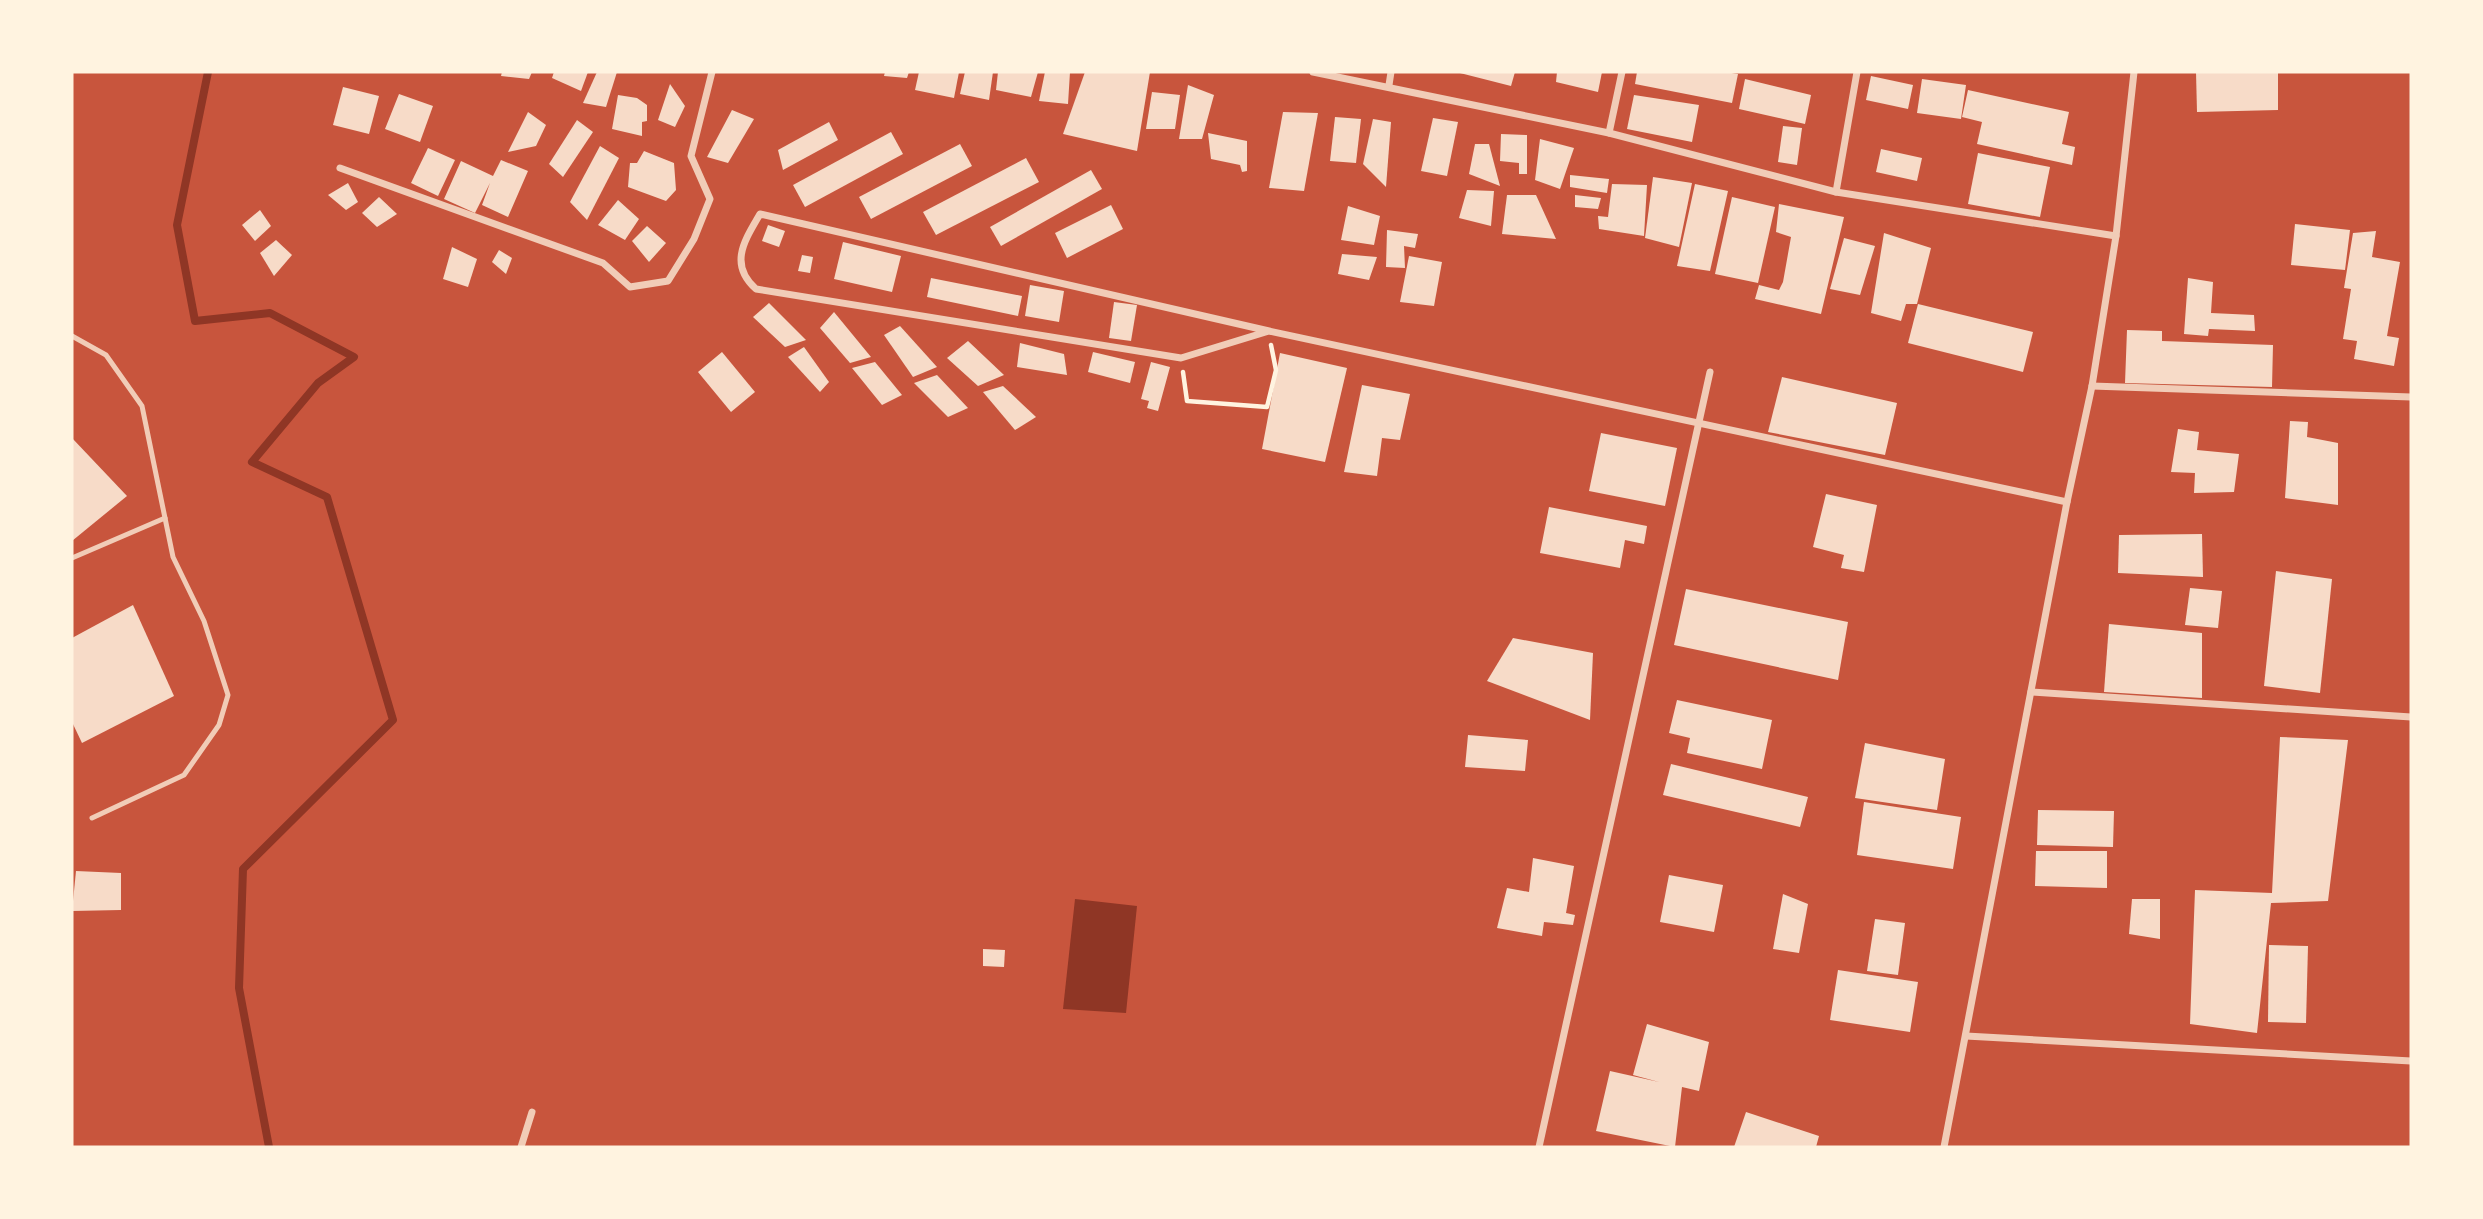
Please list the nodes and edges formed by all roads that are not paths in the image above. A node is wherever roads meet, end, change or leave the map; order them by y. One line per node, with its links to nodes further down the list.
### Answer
1 (712, 72): 9 (street)
2 (1313, 72): 7 (street)
3 (1391, 72): 7 (street)
4 (1622, 72): 8 (street)
5 (1857, 72): 10 (street)
6 (2134, 72): 11 (street)
7 (1389, 85): 8 (street)
8 (1609, 133): 10 (street)
9 (340, 168)
10 (1836, 192): 11 (street)
11 (2116, 236): 15 (street)
12 (1269, 331): 12 (street); 17 (street)
13 (72, 336): 19 (lane)
14 (1710, 372): 17 (street)
15 (2092, 386): 16 (street); 18 (street)
16 (2411, 397)
17 (1698, 424): 18 (street); 28 (street)
18 (2067, 502): 21 (street)
19 (166, 519): 20 (lane); 23 (lane)
20 (72, 558)
21 (2031, 692): 22 (street); 24 (street)
22 (2411, 717)
23 (92, 818)
24 (1966, 1036): 25 (street); 29 (street)
25 (2411, 1061)
26 (532, 1112): 27 (street)
27 (522, 1147)
28 (1539, 1147)
29 (1944, 1147)

